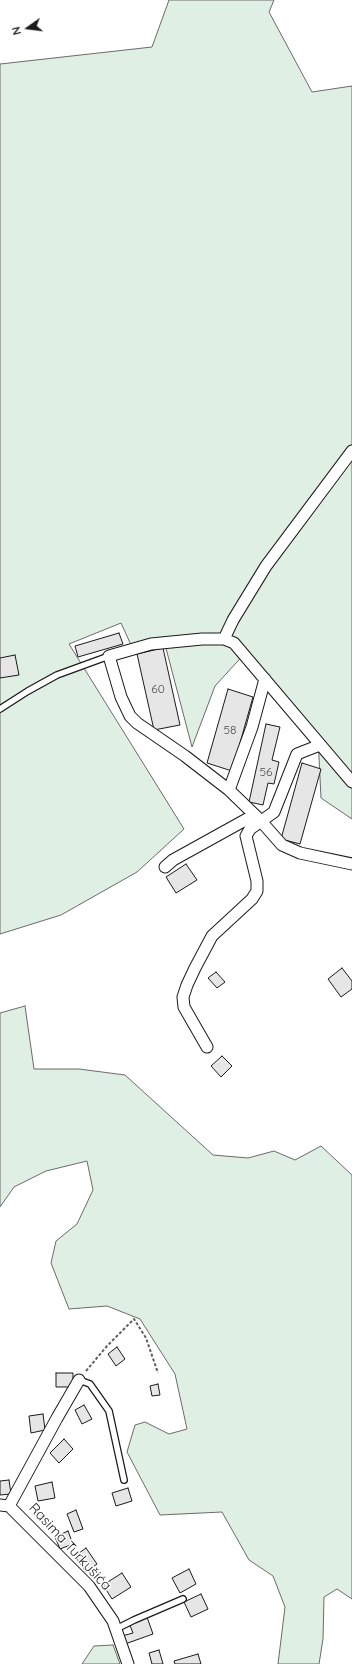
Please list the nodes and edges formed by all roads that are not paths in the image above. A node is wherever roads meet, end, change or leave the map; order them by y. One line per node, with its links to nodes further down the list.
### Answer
1 (352, 451): 2 (street)
2 (224, 639): 3 (street); 4 (street)
3 (110, 656): 5 (lane); 8 (street)
4 (265, 679): 6 (street); 8 (street)
5 (0, 709)
6 (320, 745): 7 (street); 9 (street)
7 (352, 782)
8 (229, 790): 9 (street)
9 (260, 820): 10 (street); 11 (street); 12 (street)
10 (352, 864)
11 (165, 867)
12 (207, 1047)
13 (79, 1380): 14 (lane); 15 (street)
14 (124, 1480)
15 (5, 1505): 17 (street, Rasima Turkušića)
16 (182, 1599): 17 (lane)
17 (116, 1629): 18 (street, Rasima Turkušića)
18 (128, 1664)

